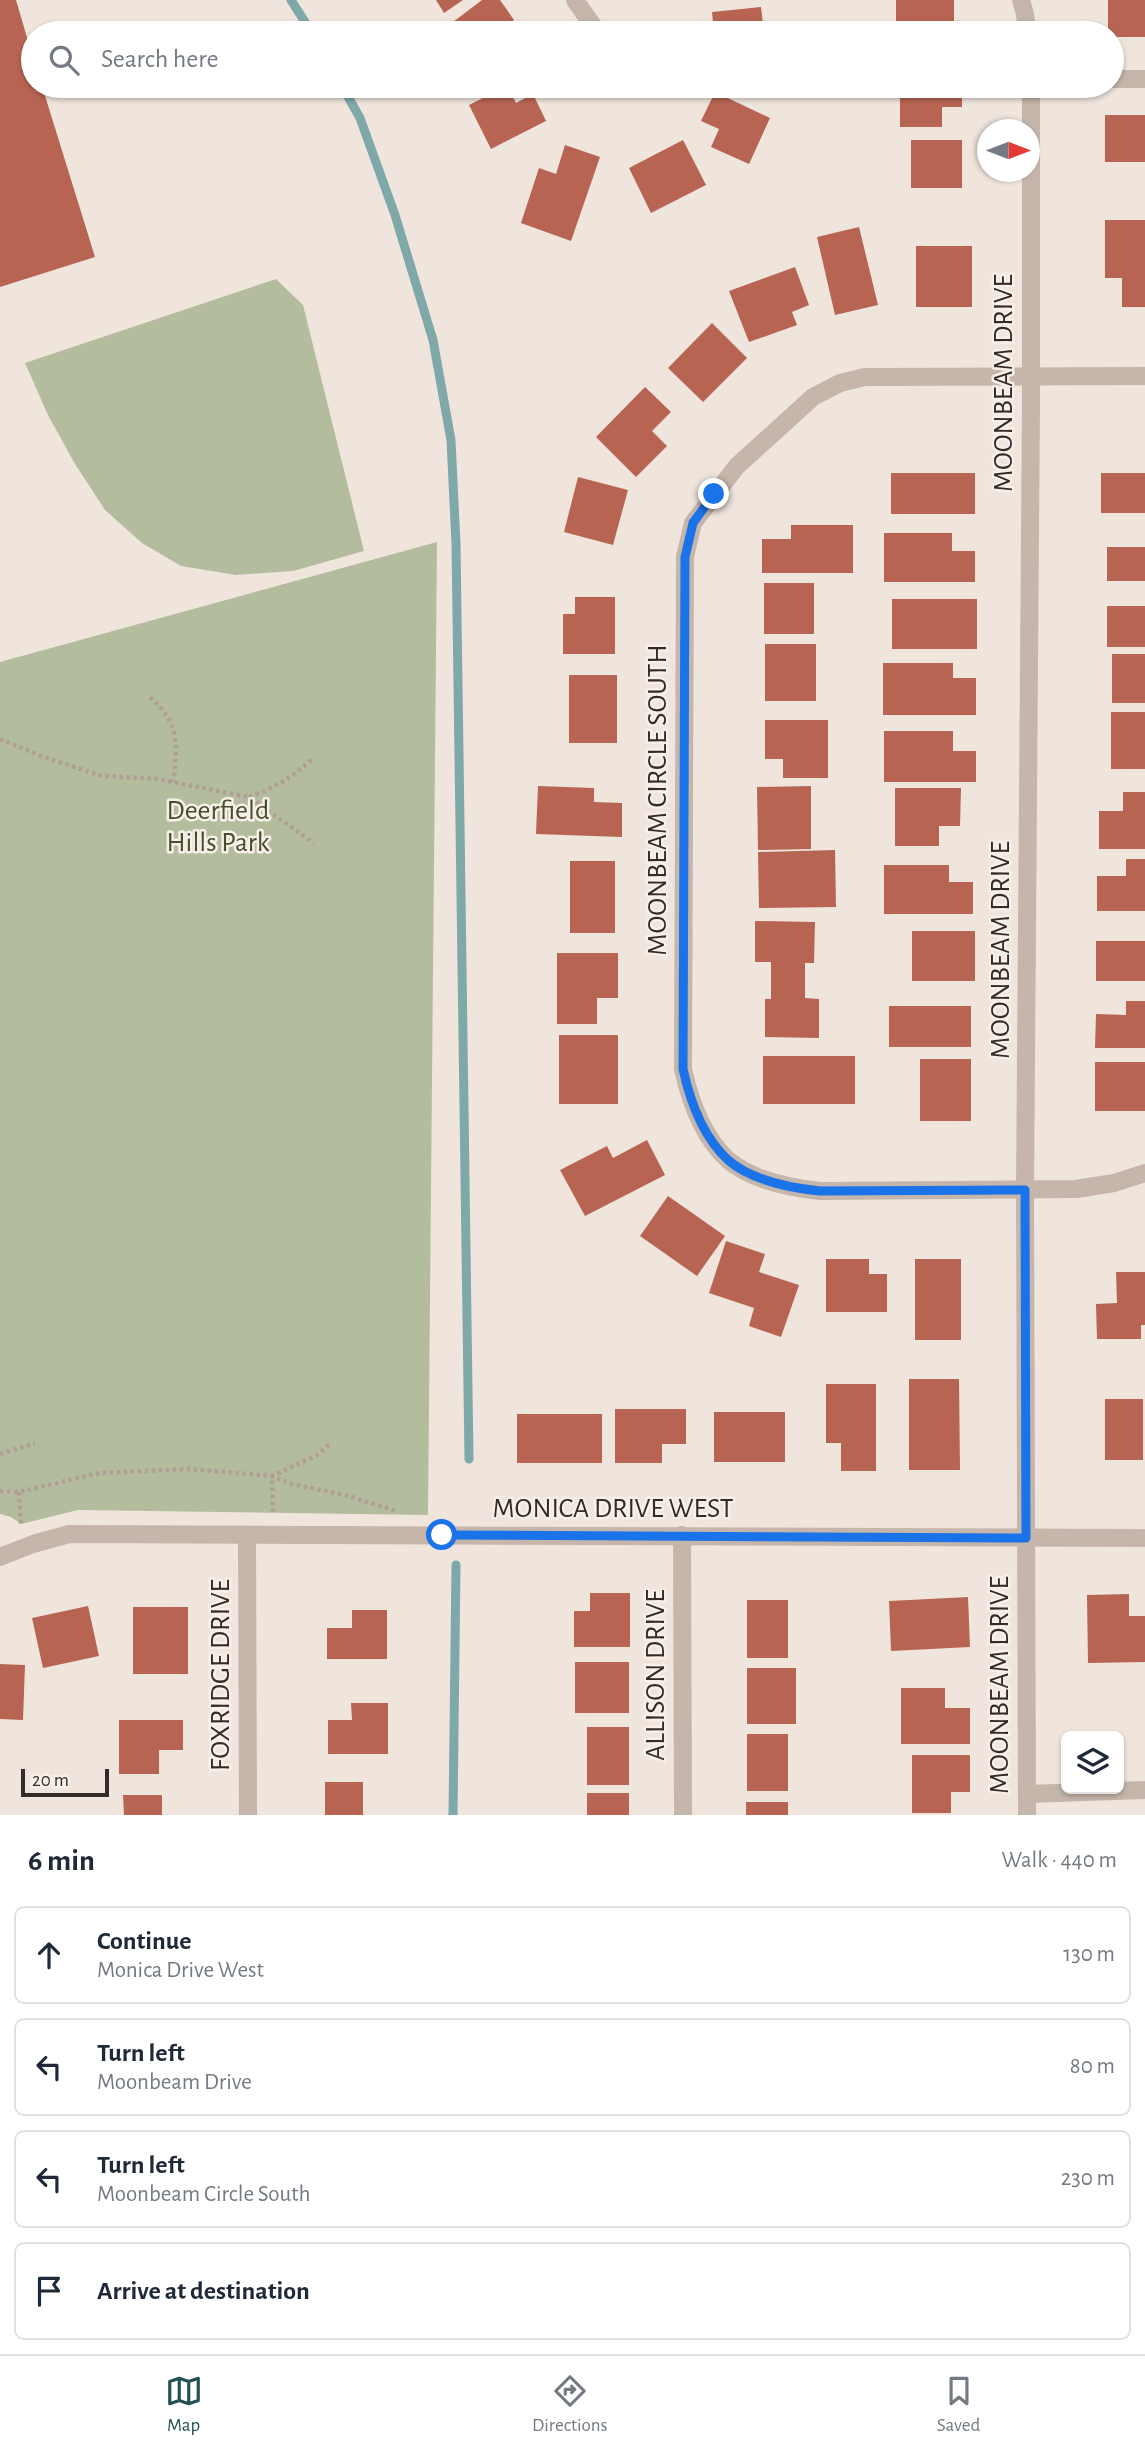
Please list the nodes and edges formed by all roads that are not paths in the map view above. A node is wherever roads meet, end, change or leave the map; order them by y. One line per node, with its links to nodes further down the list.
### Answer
1 (575, 0): 3 (street)
2 (1021, 0): 4 (street)
3 (589, 21)
4 (1026, 21)
5 (1124, 79): 6 (street)
6 (1145, 79)
7 (1031, 98): 8 (street, MOONBEAM DRIVE)
8 (1031, 376): 9 (street, MOONBEAM CIRCLE SOUTH); 11 (street, MOONBEAM DRIVE); 11 (street, MOONBEAM CIRCLE SOUTH)
9 (1145, 376)
10 (1145, 1173): 11 (street, MOONBEAM CIRCLE SOUTH)
11 (1025, 1190): 14 (street, MOONBEAM DRIVE)
12 (247, 1535): 13 (street, MONICA DRIVE WEST); 16 (street, MONICA DRIVE WEST); 19 (street, FOXRIDGE DRIVE)
13 (682, 1535): 14 (street, MONICA DRIVE WEST); 20 (street, ALLISON DRIVE)
14 (1026, 1538): 15 (street, MONICA DRIVE WEST); 18 (street, MOONBEAM DRIVE)
15 (1145, 1538)
16 (0, 1557)
17 (1145, 1790): 18 (street)
18 (1027, 1794): 21 (street, MOONBEAM DRIVE)
19 (248, 1815)
20 (683, 1815)
21 (1027, 1815)

